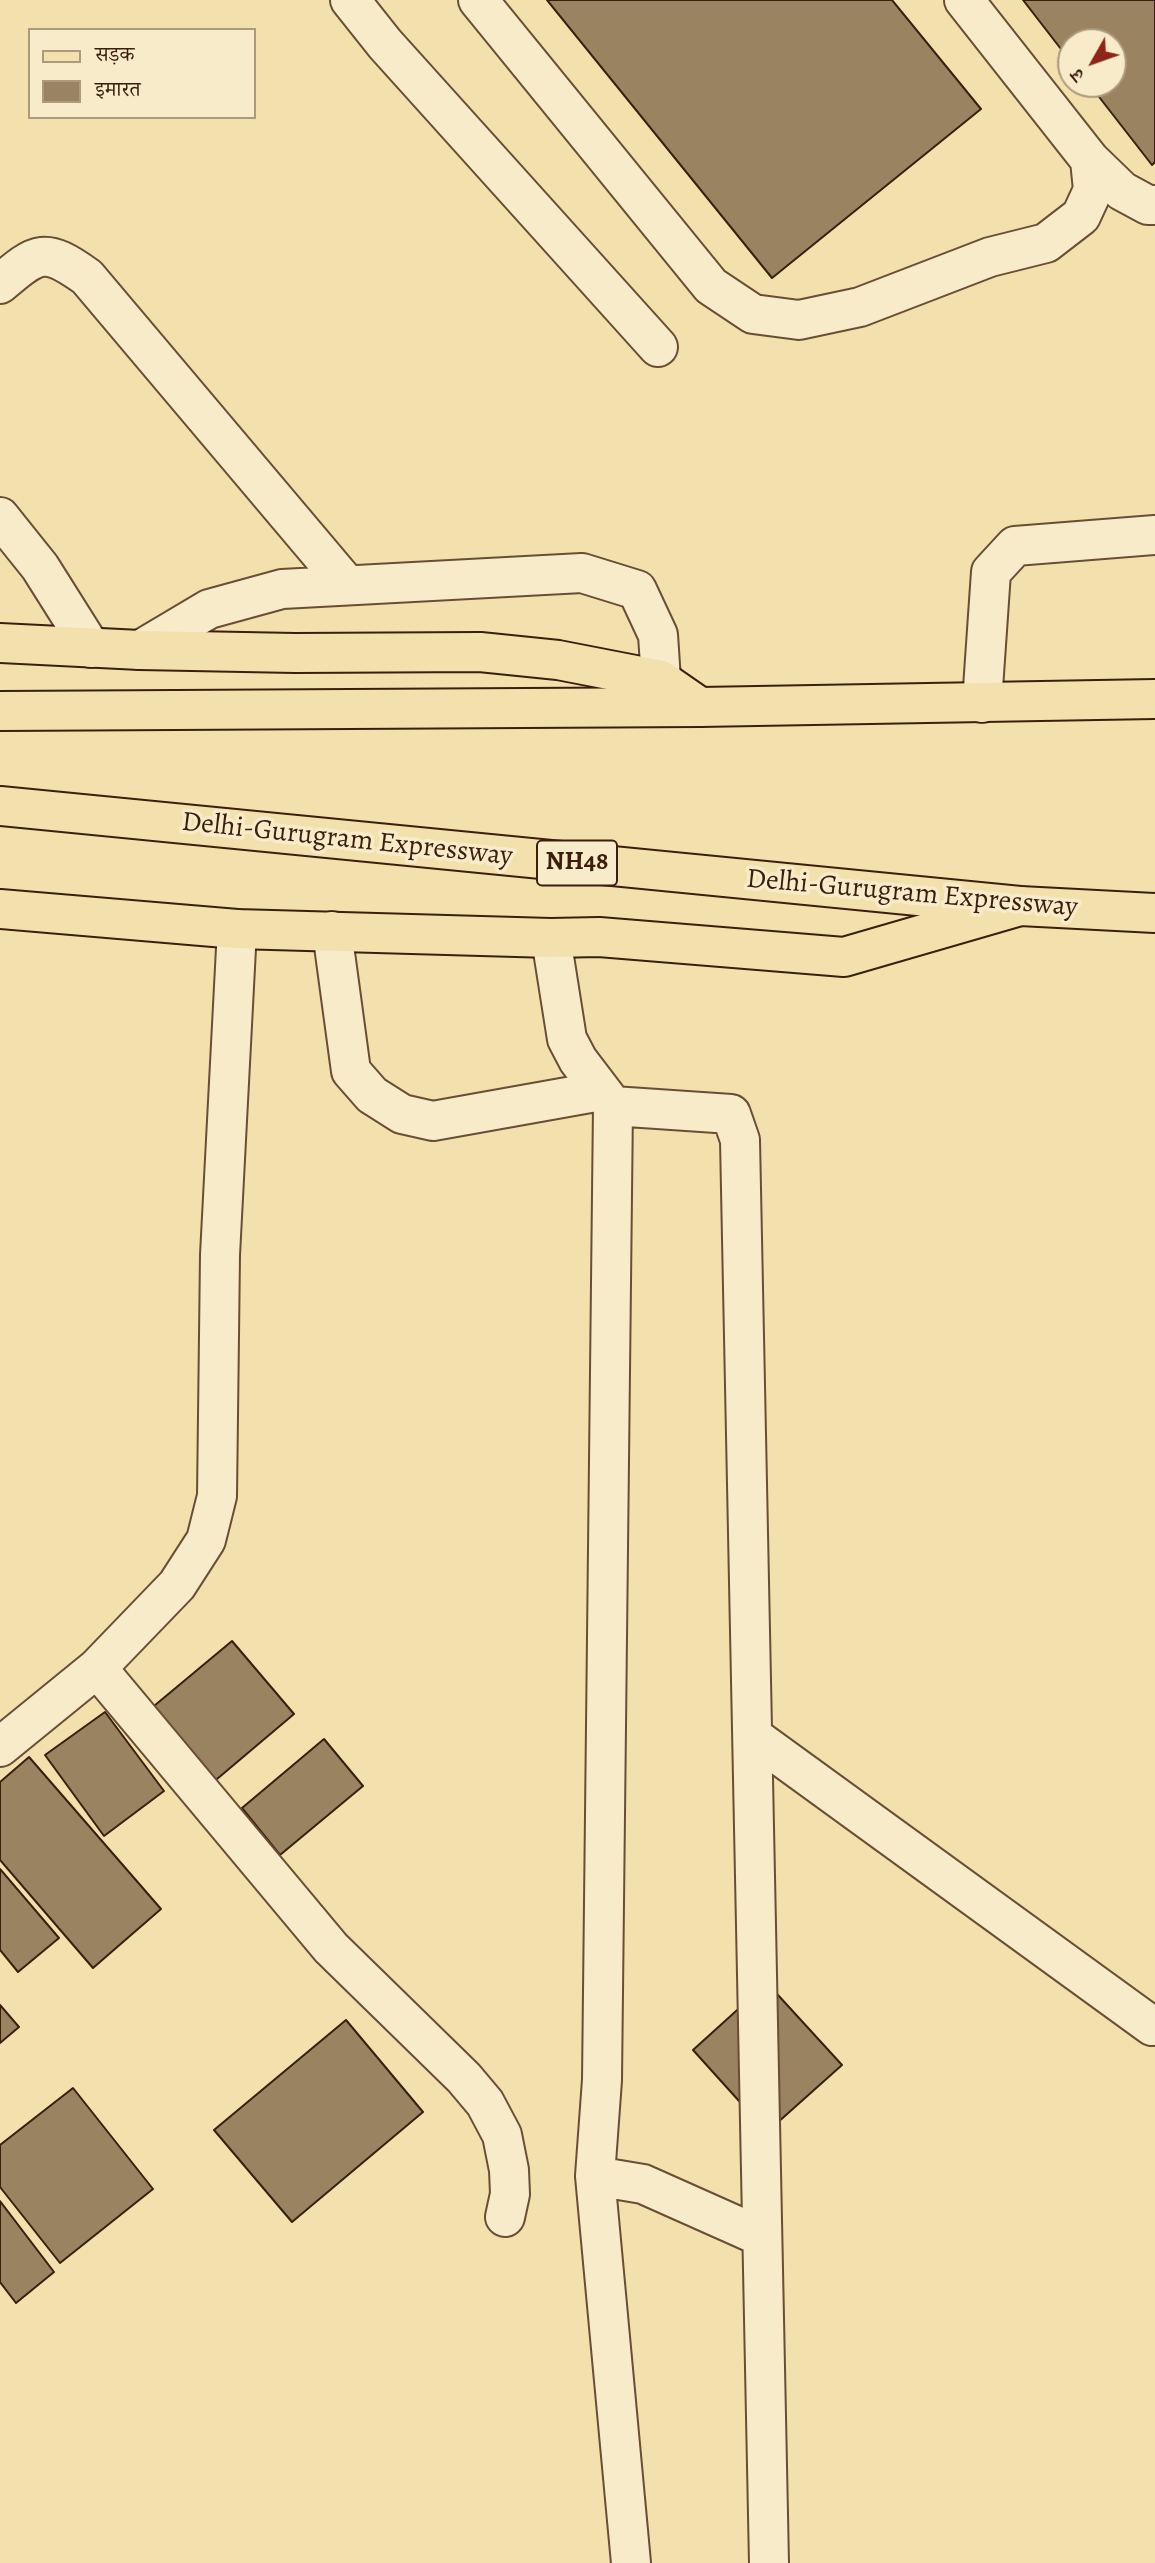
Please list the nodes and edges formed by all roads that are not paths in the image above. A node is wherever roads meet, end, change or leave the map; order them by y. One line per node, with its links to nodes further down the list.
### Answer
1 (349, 0): 7 (street)
2 (478, 0): 4 (street)
3 (964, 0): 4 (street)
4 (1090, 160): 5 (street)
5 (1155, 205)
6 (0, 284): 10 (street)
7 (658, 347)
8 (0, 517): 12 (street)
9 (1155, 535): 16 (street)
10 (347, 585): 13 (street); 14 (street)
11 (0, 643): 12 (main road)
12 (91, 648): 13 (main road)
13 (140, 650): 14 (main road)
14 (661, 680): 17 (main road)
15 (1155, 699): 16 (main road)
16 (982, 703): 17 (main road)
17 (700, 707): 18 (main road)
18 (0, 710)
19 (0, 806): 20 (main road, Delhi-Gurugram Expressway / NH48)
20 (1020, 906): 22 (main road, Delhi-Gurugram Expressway / NH48); 25 (main road)
21 (0, 909): 23 (main road)
22 (1155, 913)
23 (237, 929): 24 (main road); 27 (street)
24 (332, 931): 25 (main road); 26 (street)
25 (551, 938): 26 (street)
26 (607, 1099): 28 (street); 31 (street)
27 (97, 1668): 29 (street); 32 (street)
28 (754, 1737): 30 (street); 33 (street)
29 (0, 1747)
30 (1152, 2026)
31 (595, 2176): 33 (street); 34 (street)
32 (505, 2217)
33 (762, 2237): 35 (street)
34 (631, 2563)
35 (769, 2563)

